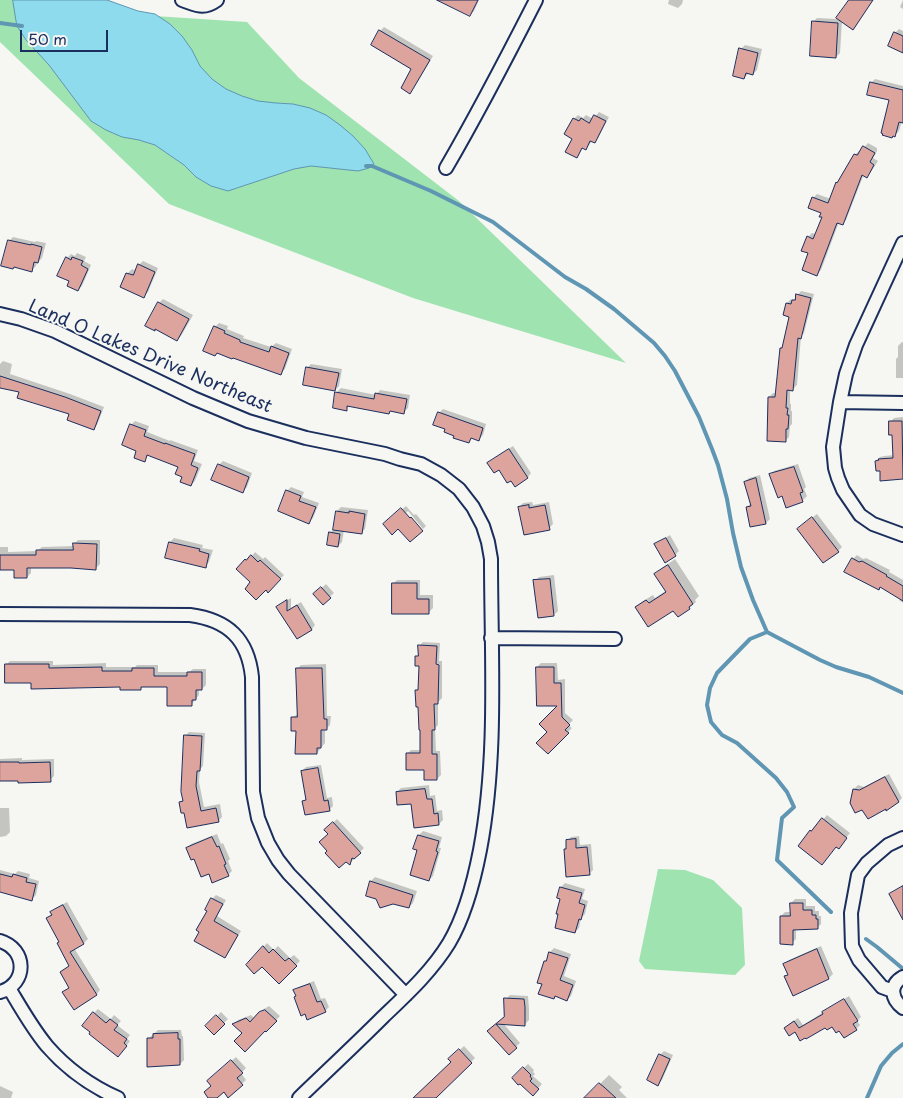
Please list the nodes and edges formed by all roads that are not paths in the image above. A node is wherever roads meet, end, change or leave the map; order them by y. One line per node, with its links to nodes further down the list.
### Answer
1 (182, 0): 2 (street)
2 (217, 0)
3 (536, 0): 4 (street)
4 (446, 168)
5 (903, 243): 7 (street)
6 (0, 314): 11 (street, Land O Lakes Drive Northeast)
7 (840, 402): 8 (street); 9 (street)
8 (903, 403)
9 (903, 535)
10 (0, 614): 18 (street)
11 (492, 638): 12 (street); 18 (street, Land O Lakes Drive Northeast)
12 (615, 639)
13 (903, 838): 17 (street)
14 (0, 941): 16 (street)
15 (903, 977): 17 (street)
16 (5, 990): 20 (street)
17 (893, 991): 19 (street)
18 (406, 995): 21 (street, Land O Lakes Drive Northeast)
19 (903, 1008)
20 (118, 1098)
21 (299, 1098)

